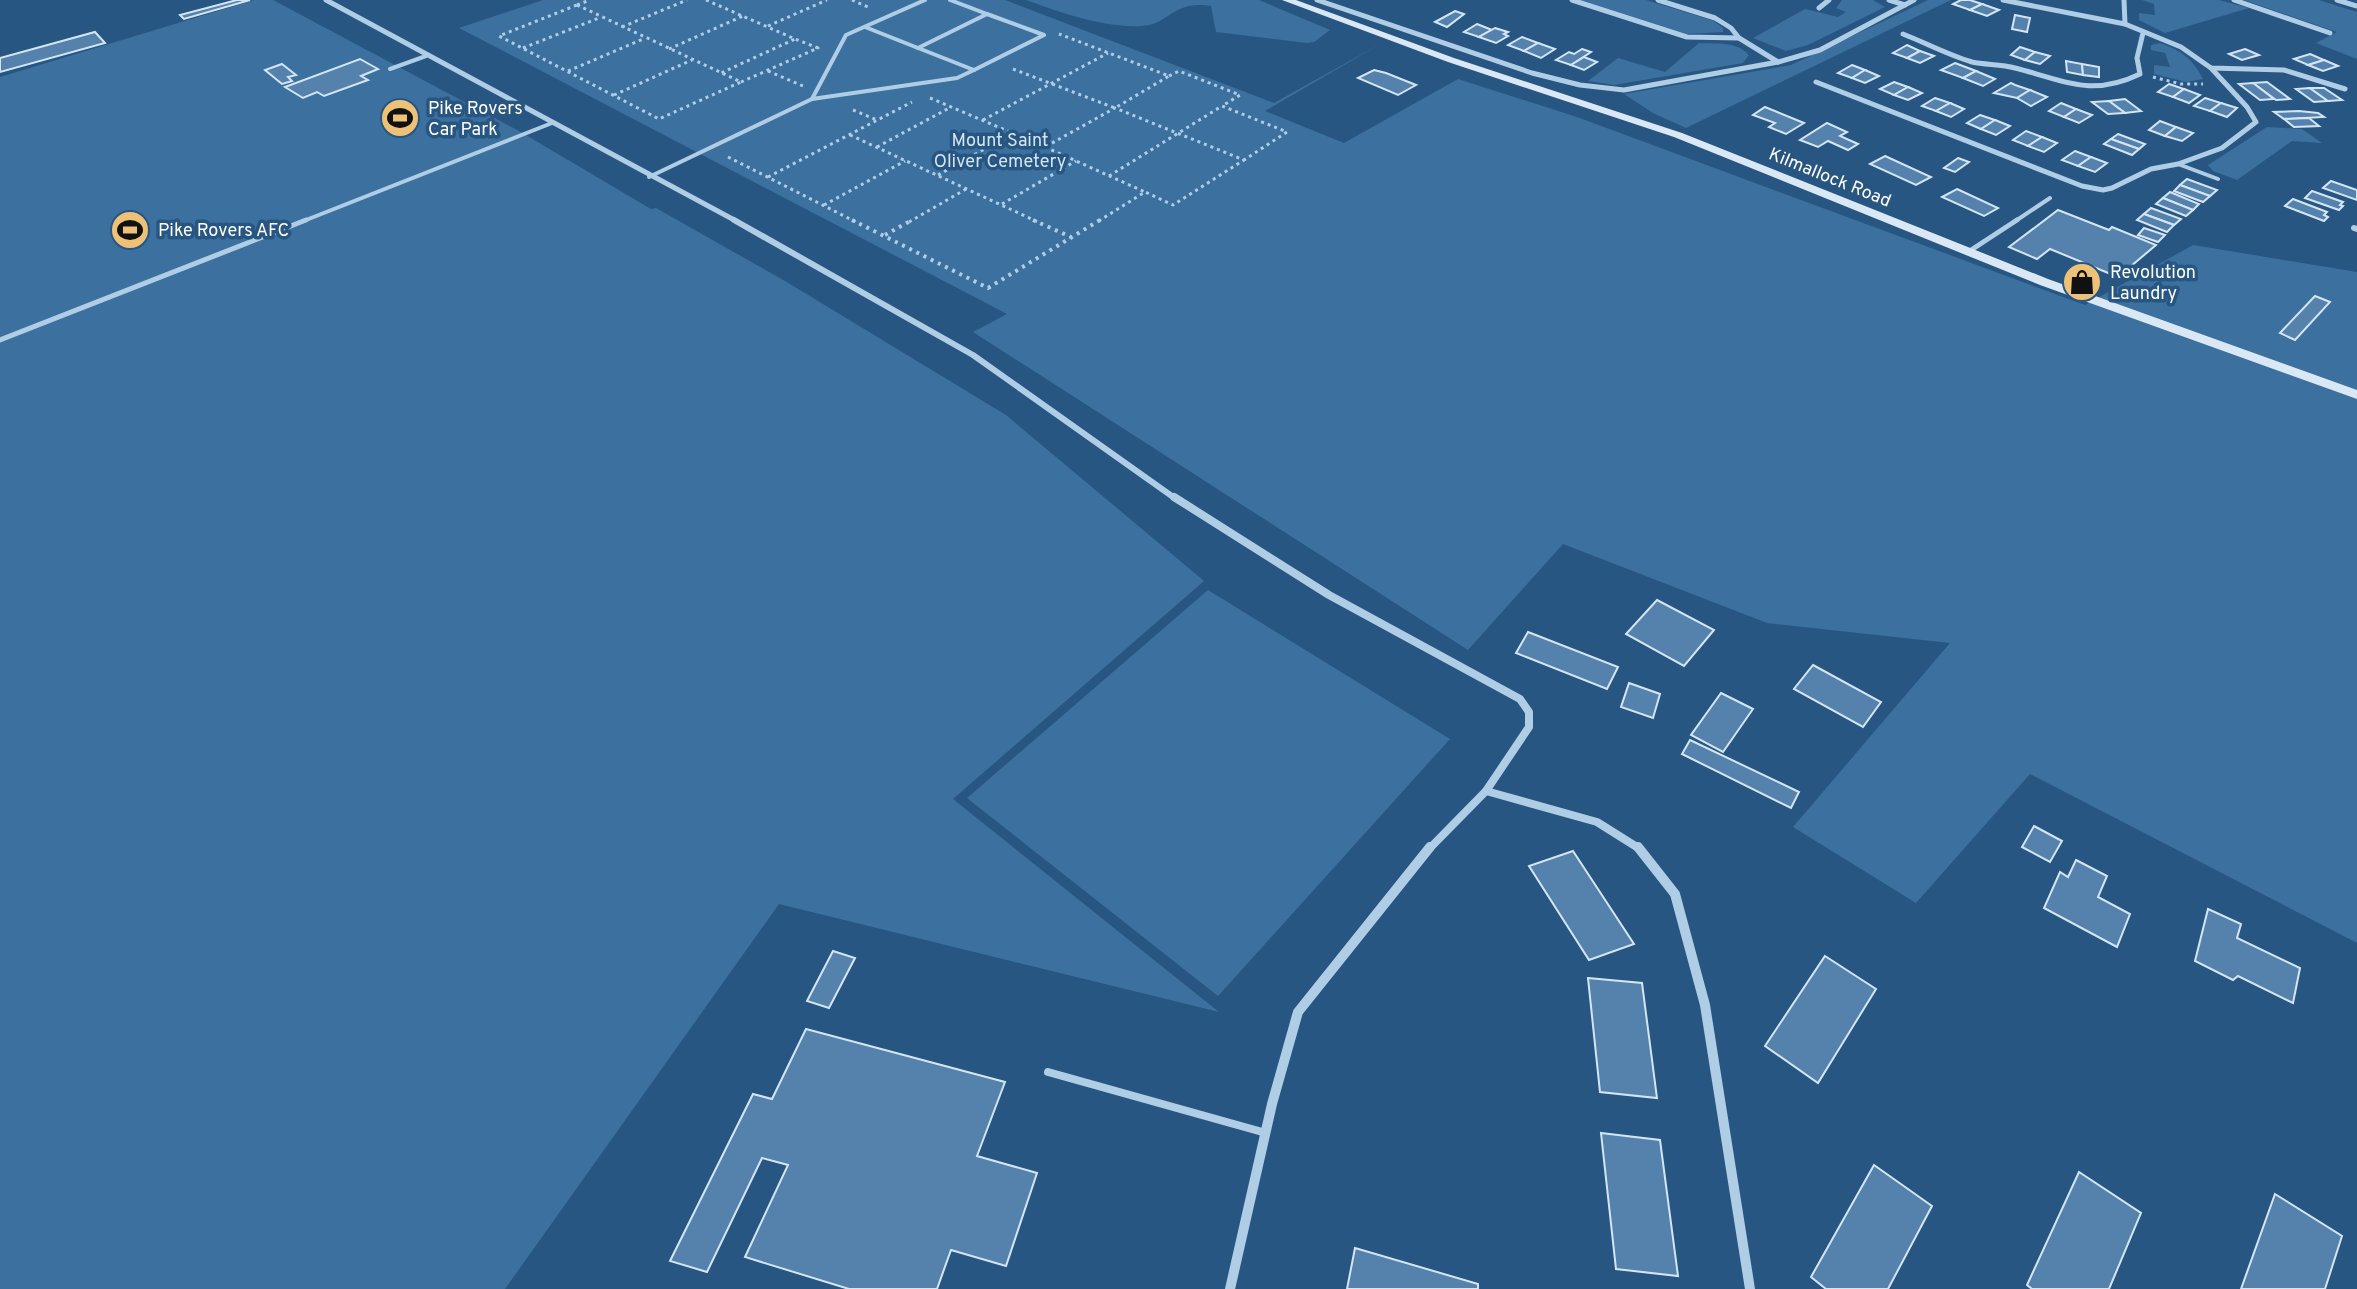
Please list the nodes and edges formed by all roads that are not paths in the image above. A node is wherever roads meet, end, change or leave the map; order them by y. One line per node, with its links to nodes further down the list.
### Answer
1 (326, 0): 28 (street)
2 (925, 0): 22 (lane)
3 (950, 0): 20 (lane)
4 (1287, 0): 19 (main road, Kilmallock Road)
5 (1317, 0): 16 (street)
6 (1572, 0): 26 (street)
7 (1658, 0): 26 (street)
8 (1829, 0): 18 (street)
9 (1889, 0): 15 (street)
10 (1914, 0): 15 (street)
11 (2003, 0): 21 (street)
12 (2124, 0): 21 (street)
13 (2234, 0): 24 (street)
14 (2337, 0): 17 (street)
15 (1905, 5): 29 (street)
16 (1334, 6): 19 (street); 29 (street)
17 (2357, 6)
18 (1819, 8)
19 (1322, 13): 41 (main road, Kilmallock Road)
20 (987, 14): 27 (lane); 32 (lane)
21 (2125, 24): 23 (street)
22 (865, 27): 27 (lane); 35 (lane)
23 (2143, 33): 25 (street); 30 (street)
24 (2330, 33)
25 (1903, 34)
26 (1739, 38): 29 (street)
27 (918, 48): 32 (lane)
28 (426, 56): 31 (lane); 36 (street)
29 (1778, 62)
30 (2211, 68): 34 (street); 37 (street)
31 (390, 69)
32 (974, 70): 35 (lane)
33 (1816, 82): 37 (street)
34 (2345, 89)
35 (812, 99): 38 (lane)
36 (552, 123): 38 (street); 42 (lane)
37 (2178, 164): 39 (lane)
38 (649, 177): 44 (street)
39 (2218, 179)
40 (2050, 198): 41 (lane)
41 (1968, 252): 43 (main road, Kilmallock Road)
42 (0, 340)
43 (2357, 395)
44 (1486, 791): 46 (street); 48 (street)
45 (1048, 1072): 46 (lane)
46 (1266, 1133): 47 (street)
47 (1230, 1289)
48 (1750, 1289)

